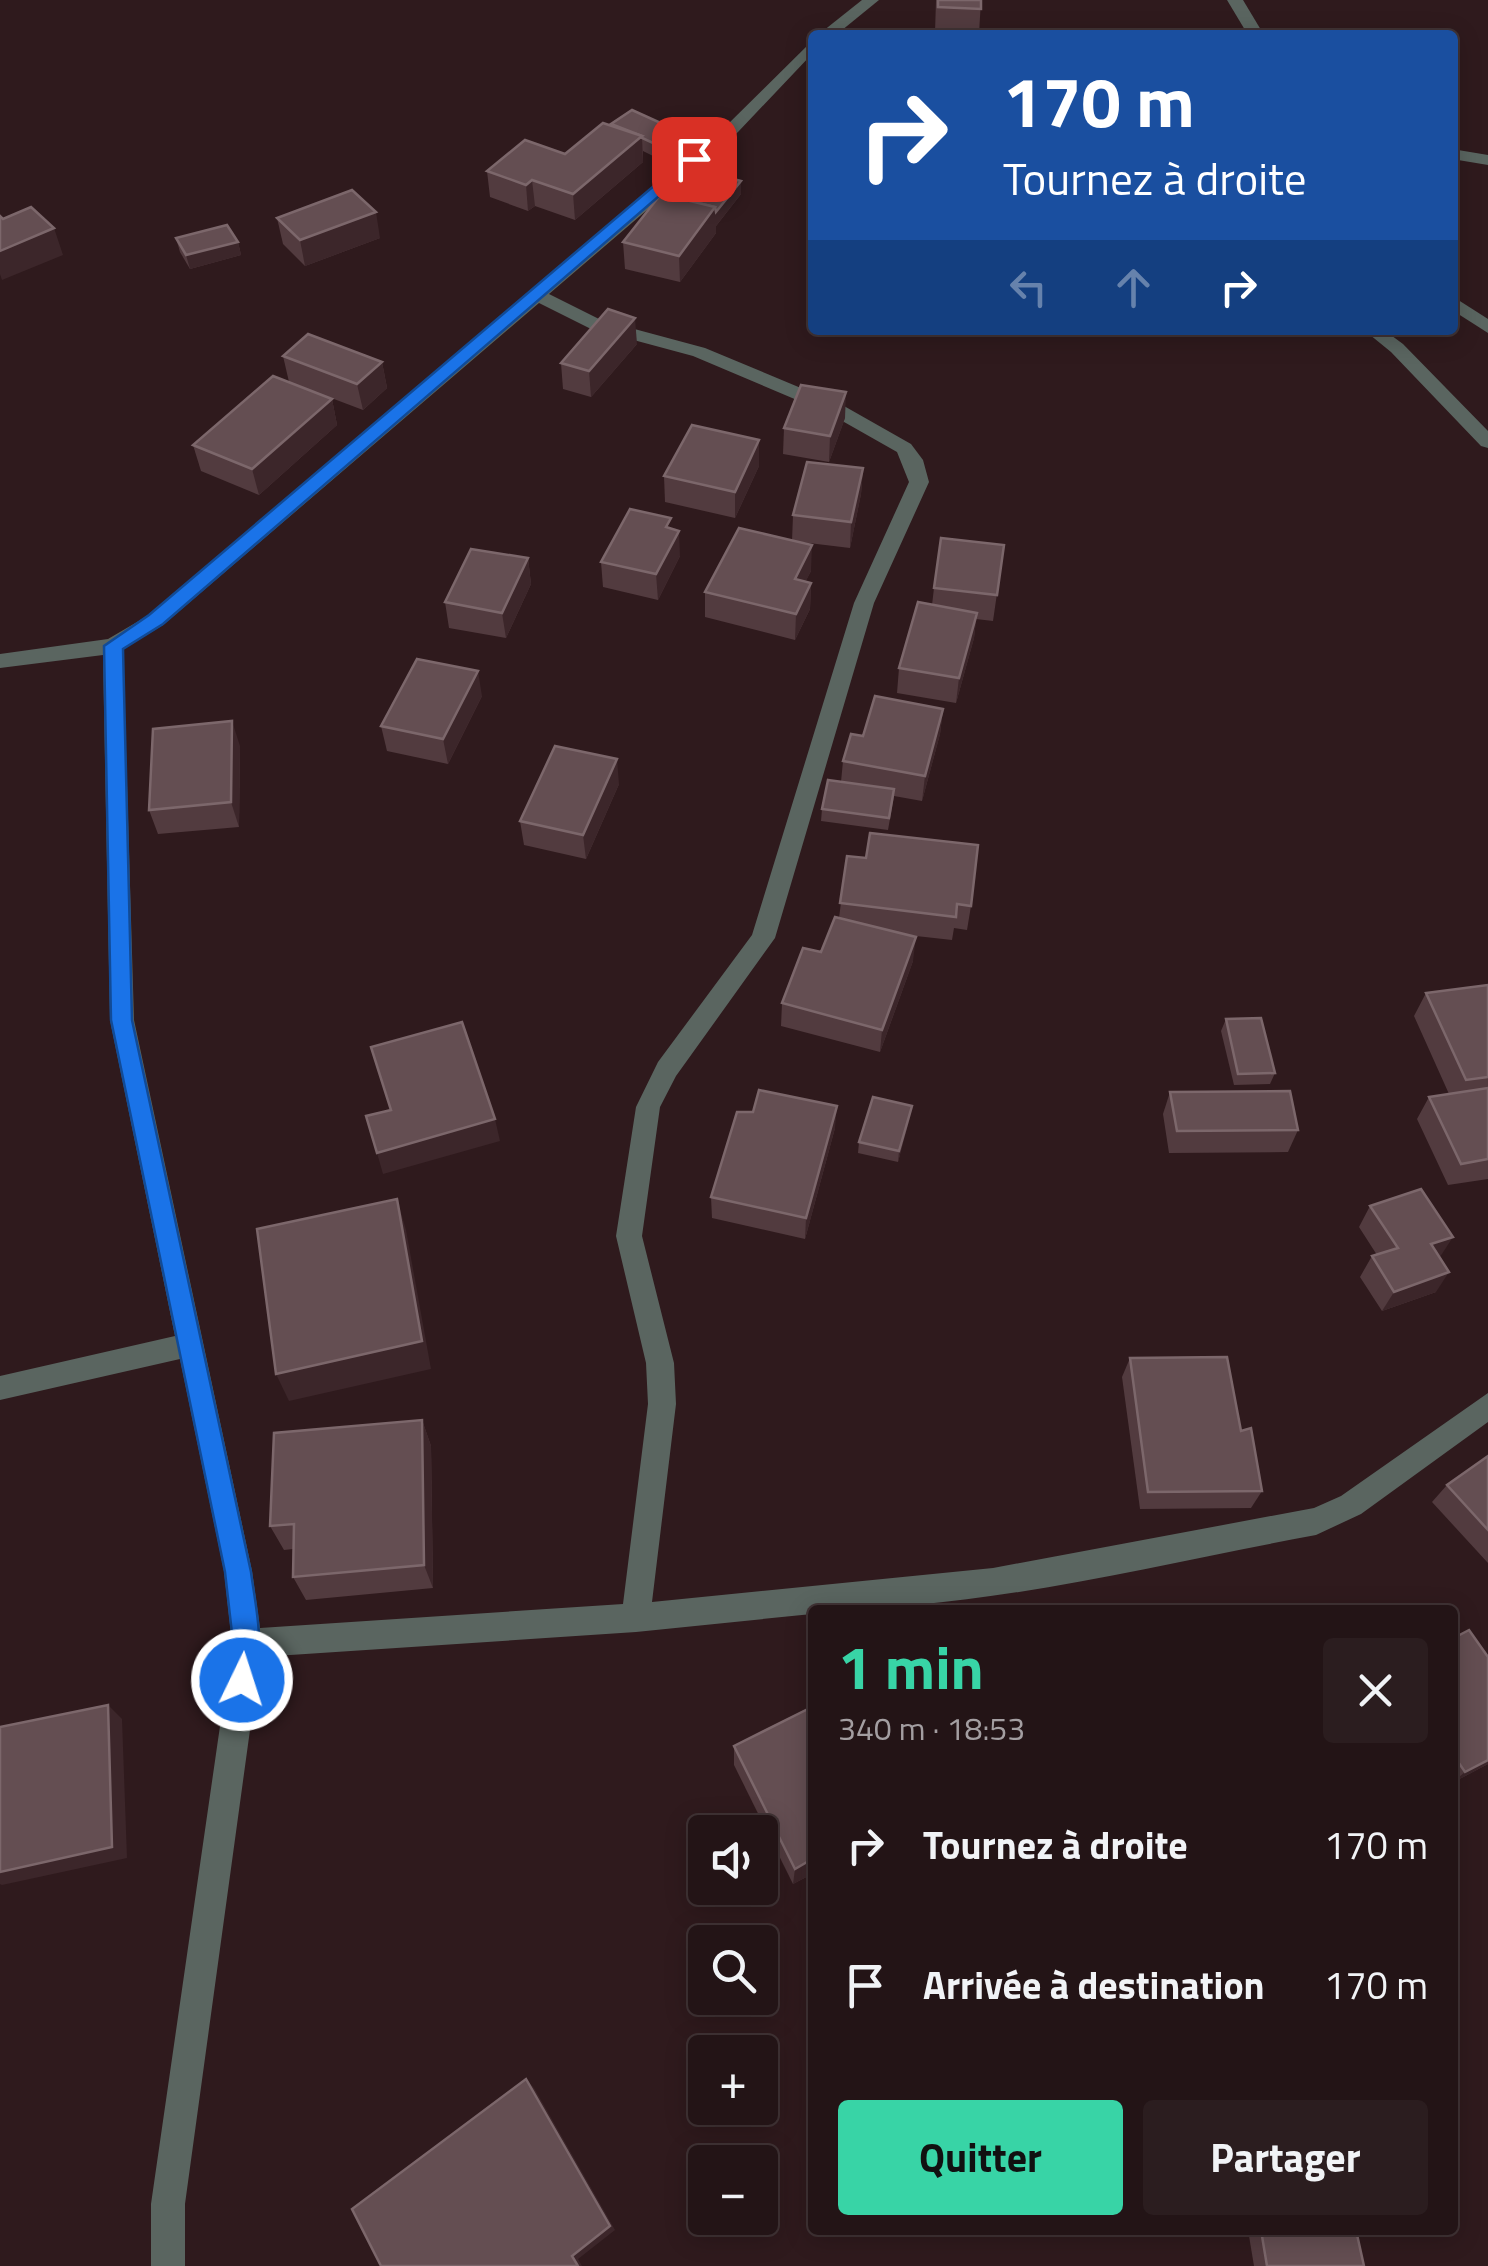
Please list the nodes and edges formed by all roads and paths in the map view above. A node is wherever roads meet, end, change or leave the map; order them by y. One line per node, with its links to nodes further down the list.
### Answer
1 (871, 0): 3 (street)
2 (1235, 0): 4 (street)
3 (832, 30)
4 (1253, 30)
5 (808, 50): 8 (street)
6 (1458, 155): 7 (street)
7 (1488, 160)
8 (536, 295): 13 (street); 18 (street)
9 (1458, 306): 10 (street)
10 (1488, 328)
11 (1380, 335): 12 (street)
12 (1488, 442)
13 (114, 646): 14 (street); 15 (street)
14 (0, 661)
15 (190, 1345): 16 (street); 19 (street)
16 (0, 1388)
17 (1488, 1406): 18 (street)
18 (636, 1618): 19 (street)
19 (247, 1642): 20 (street)
20 (168, 2266)

